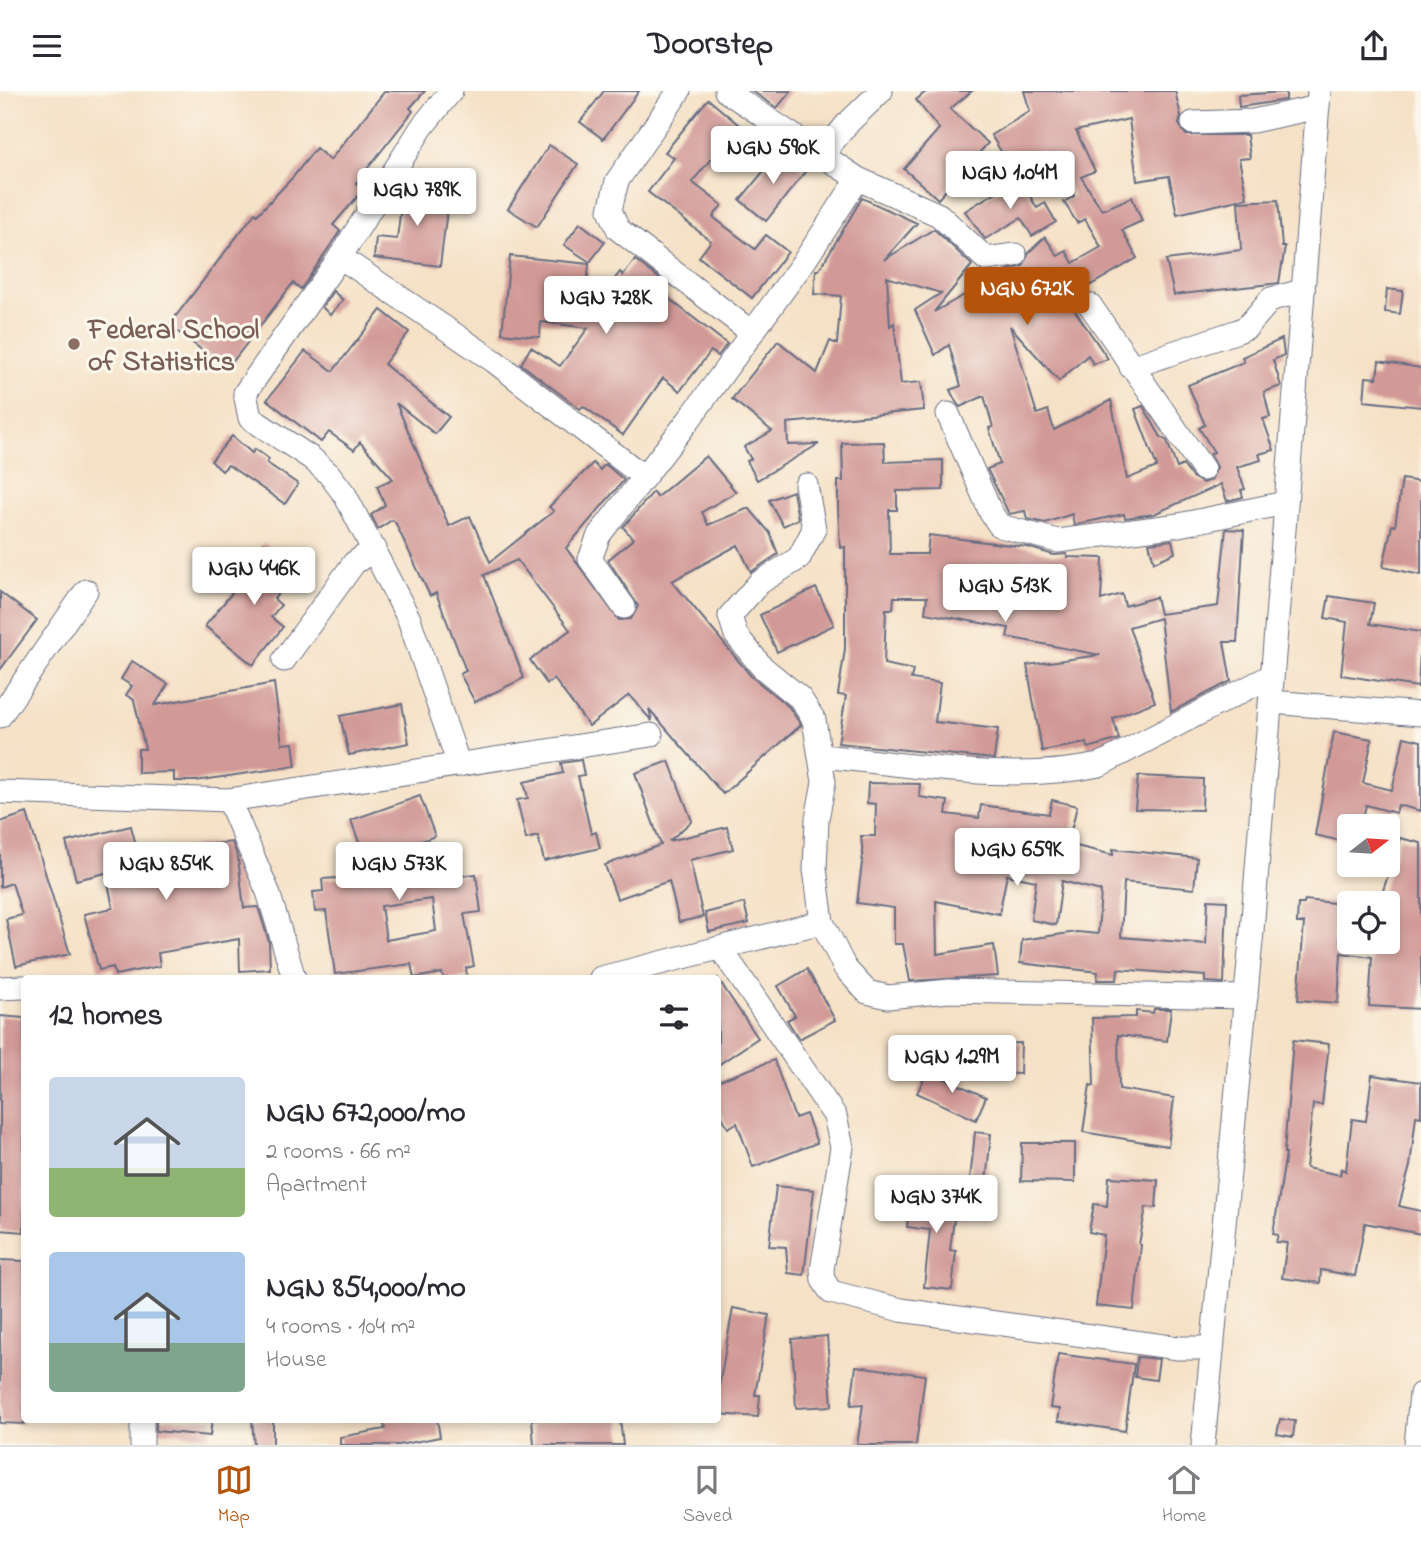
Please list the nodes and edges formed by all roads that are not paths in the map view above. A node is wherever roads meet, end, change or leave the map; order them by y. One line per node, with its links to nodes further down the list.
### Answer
1 (451, 91): 10 (street)
2 (679, 91): 13 (street)
3 (881, 91): 7 (street)
4 (731, 92): 7 (street)
5 (1318, 99): 6 (street); 11 (street)
6 (1193, 123)
7 (821, 156): 8 (street)
8 (858, 179): 9 (street); 13 (street)
9 (1015, 255)
10 (340, 257): 17 (street); 20 (street)
11 (1303, 291): 14 (street); 19 (street)
12 (1090, 305): 14 (street)
13 (751, 332): 17 (street)
14 (1131, 366): 16 (street)
15 (948, 414): 19 (street)
16 (1203, 468)
17 (644, 477): 22 (street)
18 (806, 485): 29 (street)
19 (1285, 503): 24 (street)
20 (375, 549): 23 (street); 30 (street)
21 (86, 591): 27 (street)
22 (624, 607)
23 (284, 660)
24 (1271, 676): 25 (street); 29 (street)
25 (1271, 702): 26 (street); 39 (street)
26 (1421, 714)
27 (0, 716)
28 (651, 735): 30 (street)
29 (820, 756): 33 (street)
30 (459, 765): 32 (street)
31 (0, 792): 32 (street)
32 (229, 800): 35 (street)
33 (822, 922): 34 (street); 39 (street)
34 (721, 949): 36 (street); 40 (street)
35 (292, 975)
36 (613, 975)
37 (21, 986): 38 (street)
38 (0, 988)
39 (1246, 997): 40 (street)
40 (1212, 1348): 44 (street)
41 (1421, 1394): 45 (street)
42 (142, 1423): 43 (street)
43 (142, 1445)
44 (1203, 1445)
45 (1416, 1445)

